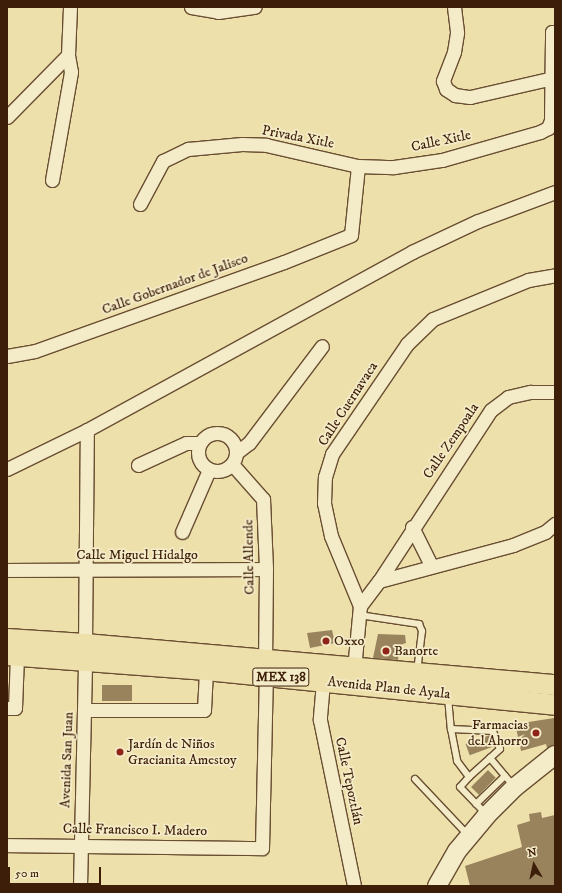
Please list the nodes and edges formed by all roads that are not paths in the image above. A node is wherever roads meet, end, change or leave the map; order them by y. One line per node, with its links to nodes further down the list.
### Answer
1 (70, 7): 6 (street)
2 (191, 7): 3 (street)
3 (255, 7)
4 (454, 7): 7 (street)
5 (555, 32): 7 (street, Calle Xitle)
6 (68, 55): 8 (street); 10 (street)
7 (553, 78): 9 (street, Calle Xitle)
8 (7, 117)
9 (358, 166): 12 (street, Privada Xitle); 15 (street, Calle Gobernador de Jalisco)
10 (52, 180)
11 (555, 192): 17 (street)
12 (140, 204)
13 (555, 275): 31 (street, Calle Cuernavaca)
14 (322, 346): 19 (street)
15 (7, 356)
16 (555, 392): 24 (street, Calle Zempoala)
17 (86, 430): 21 (street); 29 (street, Avenida San Juan)
18 (199, 443): 19 (street); 20 (street); 22 (street)
19 (234, 458): 22 (street); 28 (street, Calle Allende)
20 (138, 465)
21 (7, 469)
22 (209, 470): 25 (street)
23 (555, 524): 26 (street)
24 (412, 527): 26 (street); 30 (street, Calle Zempoala)
25 (182, 532)
26 (432, 565): 30 (street)
27 (7, 570): 29 (street, Calle Miguel Hidalgo)
28 (266, 570): 29 (street, Calle Miguel Hidalgo); 34 (street, Calle Allende)
29 (84, 571): 33 (street, Avenida San Juan)
30 (379, 581): 31 (street, Calle Zempoala)
31 (360, 610): 35 (street, Calle Cuernavaca); 37 (lane)
32 (10, 650): 33 (main road, Avenida Plan de Ayala / MEX 138); 42 (street)
33 (85, 652): 34 (main road, Avenida Plan de Ayala / MEX 138); 36 (main road, Avenida Plan de Ayala / MEX 138); 43 (street, Avenida San Juan)
34 (265, 668): 35 (main road, Avenida Plan de Ayala / MEX 138); 36 (main road, Avenida Plan de Ayala / MEX 138); 38 (main road, Avenida Plan de Ayala / MEX 138); 54 (street, Calle Allende)
35 (354, 669): 37 (main road, Avenida Plan de Ayala / MEX 138)
36 (206, 670): 43 (street)
37 (417, 674): 39 (main road, Avenida Plan de Ayala / MEX 138)
38 (323, 682): 40 (main road, Avenida Plan de Ayala / MEX 138); 56 (street, Calle Tepoztlán)
39 (555, 685)
40 (448, 694): 41 (main road, Avenida Plan de Ayala / MEX 138); 44 (lane)
41 (555, 705)
42 (7, 708)
43 (84, 710): 53 (street, Avenida San Juan)
44 (452, 729): 46 (lane); 47 (lane)
45 (554, 757): 49 (main road)
46 (490, 758): 47 (lane); 49 (lane)
47 (469, 777): 50 (lane)
48 (415, 780): 51 (lane)
49 (510, 782): 50 (main road)
50 (482, 809): 51 (main road)
51 (470, 836): 57 (main road)
52 (7, 845): 53 (street, Calle Francisco I. Madero)
53 (80, 845): 54 (street, Calle Francisco I. Madero); 55 (street, Avenida San Juan)
54 (262, 848)
55 (80, 886)
56 (354, 886)
57 (437, 886)

